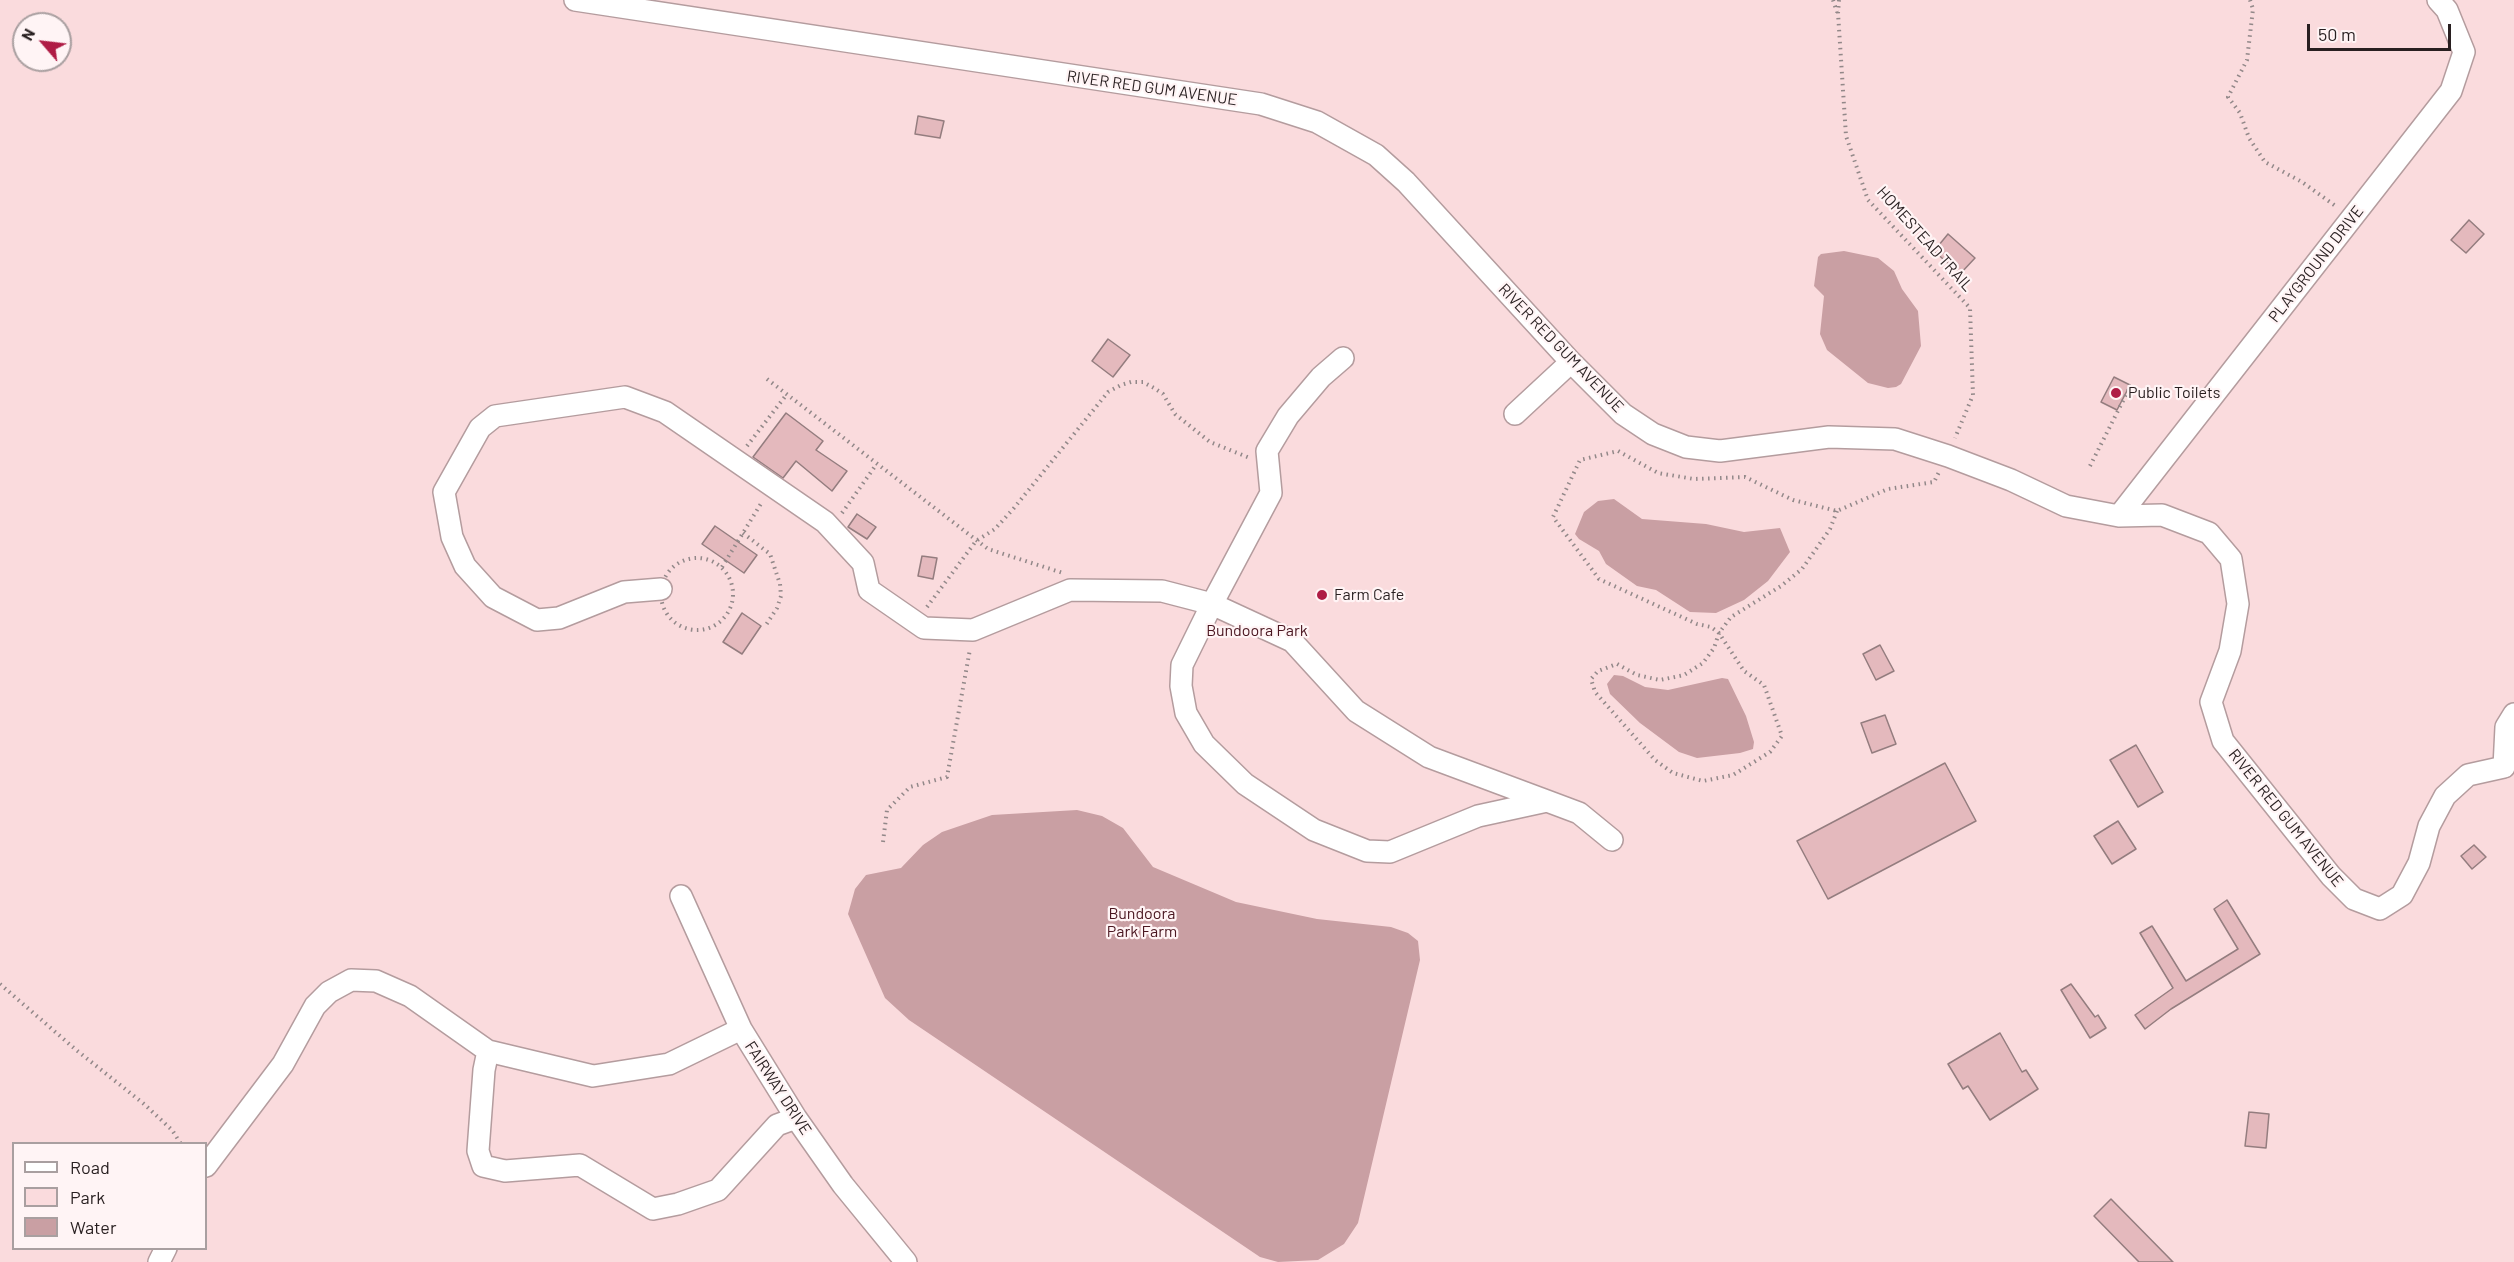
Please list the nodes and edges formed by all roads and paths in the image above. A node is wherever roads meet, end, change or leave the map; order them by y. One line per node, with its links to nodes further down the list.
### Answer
1 (575, 0): 9 (street, RIVER RED GUM AVENUE)
2 (1833, 0): 6 (path)
3 (1839, 0): 6 (path, HOMESTEAD TRAIL)
4 (2250, 0): 7 (path)
5 (2438, 0): 7 (street, PLAYGROUND DRIVE)
6 (1838, 13): 14 (path, HOMESTEAD TRAIL)
7 (2352, 218): 21 (street, PLAYGROUND DRIVE)
8 (1343, 358): 17 (street)
9 (1571, 362): 13 (street); 14 (street, RIVER RED GUM AVENUE)
10 (767, 379): 12 (path)
11 (2131, 385): 18 (path)
12 (787, 394): 15 (path); 16 (path)
13 (1515, 414)
14 (1948, 456): 20 (path, HOMESTEAD TRAIL); 21 (street, RIVER RED GUM AVENUE)
15 (735, 460): 19 (street); 26 (street)
16 (876, 465): 22 (path); 24 (path)
17 (1268, 466): 24 (path); 28 (street)
18 (2090, 466)
19 (772, 486): 22 (street); 23 (path)
20 (1838, 511): 32 (path); 32 (path)
21 (2119, 516): 34 (street, RIVER RED GUM AVENUE)
22 (831, 529): 29 (street)
23 (743, 533): 25 (path); 30 (path)
24 (976, 541): 27 (path); 29 (path)
25 (722, 567): 26 (path); 26 (path)
26 (661, 589)
27 (1088, 590): 28 (street); 31 (street)
28 (1212, 604): 35 (street); 35 (street)
29 (915, 622): 31 (street)
30 (766, 625)
31 (973, 630): 37 (path)
32 (1719, 633): 32 (path)
33 (2514, 714): 34 (street)
34 (2509, 771)
35 (1547, 801): 36 (street)
36 (1612, 840)
37 (883, 842)
38 (681, 896): 40 (street, FAIRWAY DRIVE)
39 (0, 984): 43 (path)
40 (741, 1029): 41 (street); 42 (street, FAIRWAY DRIVE)
41 (488, 1051): 42 (street); 44 (street)
42 (796, 1118): 45 (street, FAIRWAY DRIVE)
43 (180, 1142)
44 (207, 1165)
45 (906, 1262)

